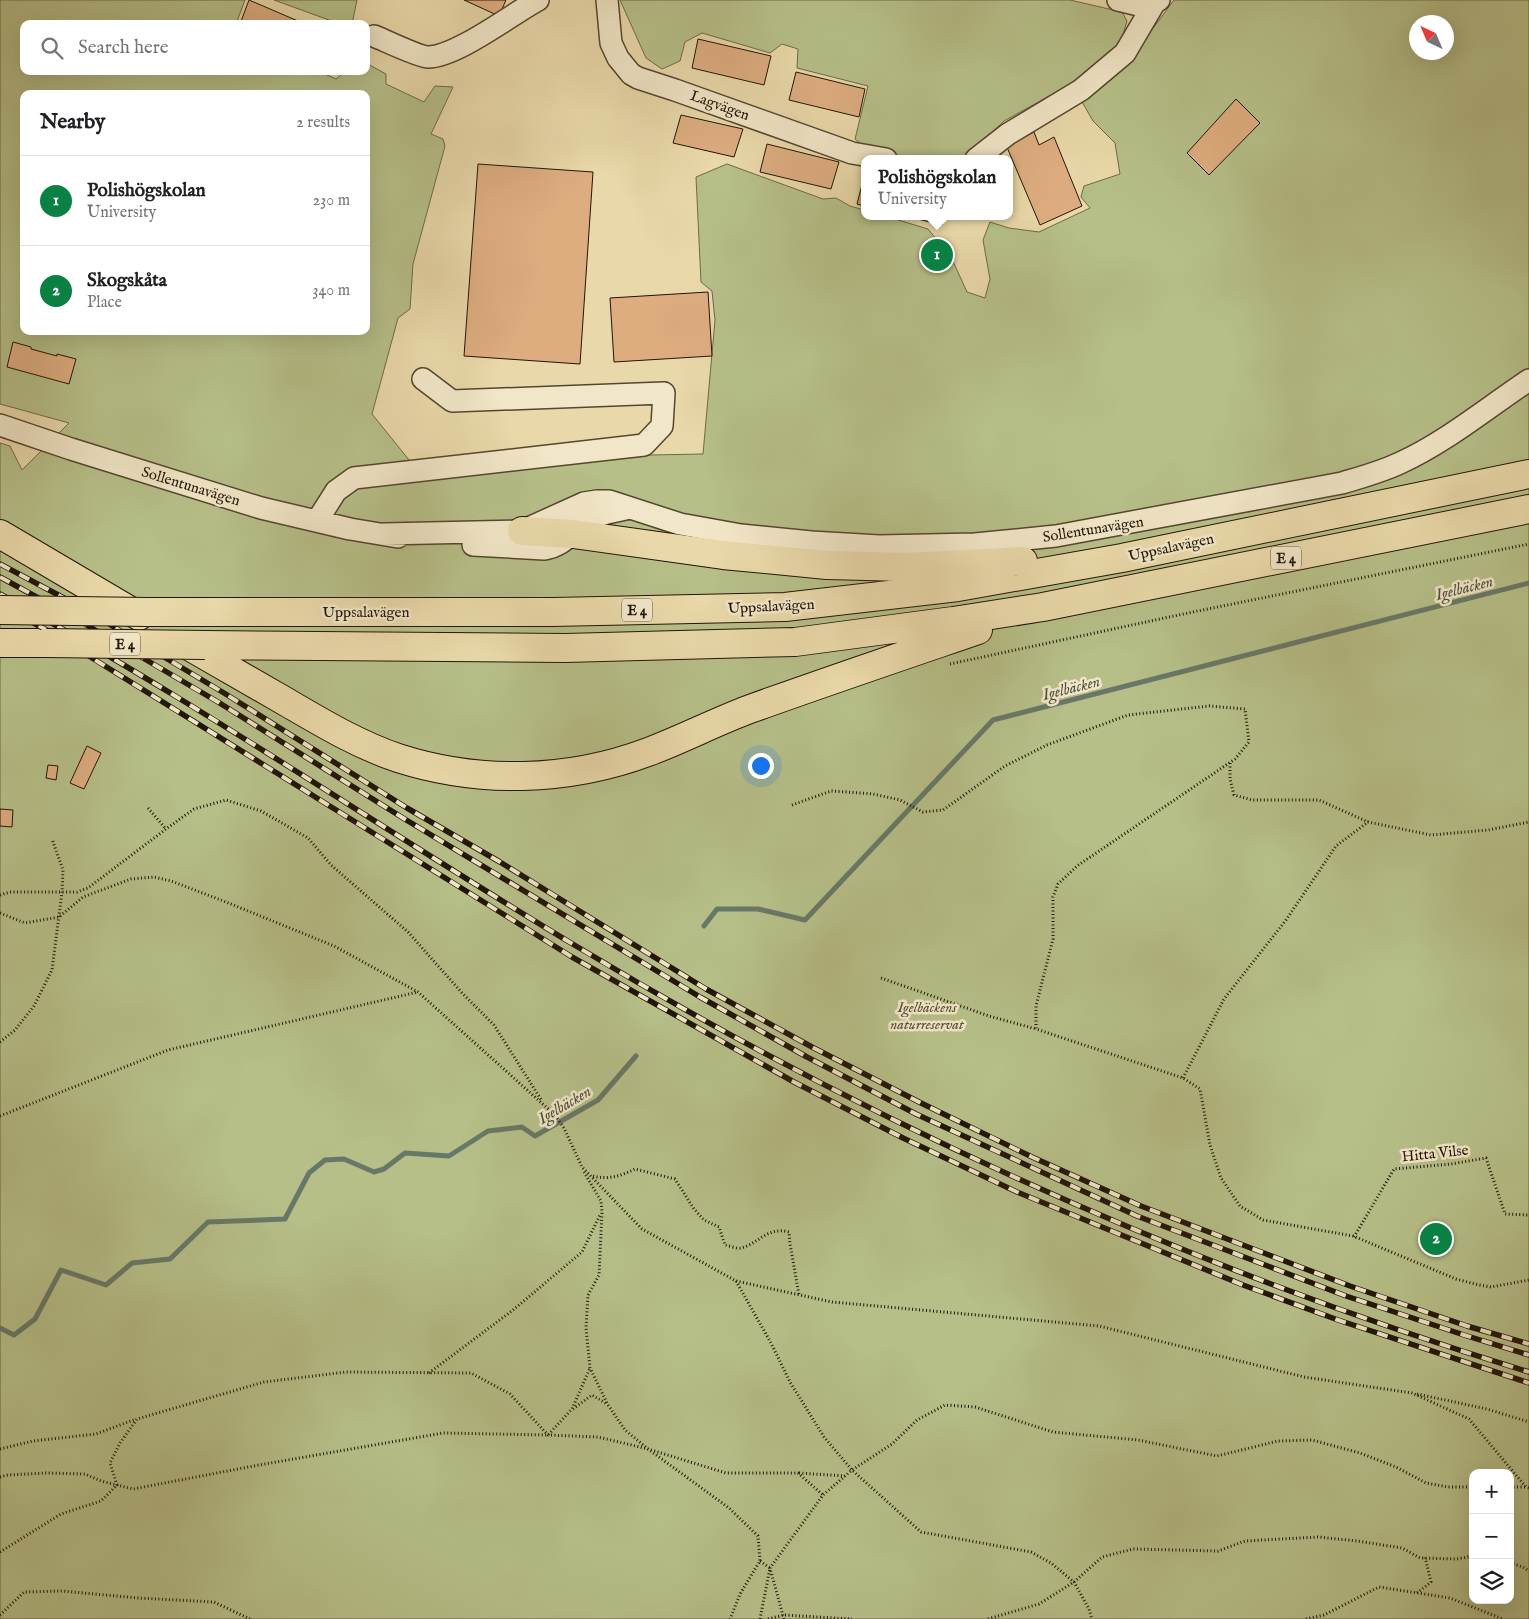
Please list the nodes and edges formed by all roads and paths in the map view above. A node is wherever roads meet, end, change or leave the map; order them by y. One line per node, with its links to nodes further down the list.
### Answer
1 (538, 0): 5 (street)
2 (607, 0): 6 (street, Lagvägen)
3 (1118, 0): 4 (street)
4 (1157, 1): 7 (street)
5 (374, 36)
6 (863, 155)
7 (981, 155)
8 (423, 378): 14 (street)
9 (1529, 380): 12 (street, Sollentunavägen)
10 (0, 425): 14 (street, Sollentunavägen)
11 (1529, 474): 20 (highway, Uppsalavägen / E 4)
12 (630, 508): 15 (street, Sollentunavägen); 18 (street, Sollentunavägen)
13 (1529, 509): 21 (highway, E 4)
14 (317, 521): 17 (street, Sollentunavägen)
15 (522, 531): 17 (street, Sollentunavägen); 18 (highway)
16 (0, 534): 21 (highway)
17 (384, 534): 18 (street, Sollentunavägen)
18 (573, 534): 20 (highway)
19 (1529, 544): 24 (path)
20 (1122, 558): 22 (highway, Uppsalavägen / E 4, bridge)
21 (1043, 607): 23 (highway, E 4, bridge)
22 (0, 610)
23 (0, 643)
24 (947, 664)
25 (1230, 762): 26 (path); 28 (path); 38 (path)
26 (792, 805)
27 (148, 808): 30 (path)
28 (1368, 822): 29 (path); 40 (path)
29 (1529, 822)
30 (166, 829): 32 (path); 41 (path)
31 (52, 839): 32 (path)
32 (62, 892): 33 (path); 35 (path)
33 (0, 895)
34 (0, 913): 35 (path)
35 (59, 917): 37 (path); 39 (path)
36 (882, 978): 38 (path)
37 (418, 992): 41 (path); 42 (path)
38 (1036, 1029): 40 (path)
39 (0, 1042)
40 (1183, 1078): 47 (path)
41 (544, 1103): 43 (path)
42 (0, 1116)
43 (582, 1167): 44 (path); 45 (path)
44 (591, 1175): 49 (path); 50 (path)
45 (602, 1212): 51 (path); 52 (path)
46 (1529, 1215): 47 (path, Hitta Vilse)
47 (1354, 1237): 48 (path)
48 (1529, 1280)
49 (736, 1281): 50 (path); 61 (path)
50 (799, 1295): 53 (path)
51 (590, 1368): 54 (path); 55 (path)
52 (428, 1374): 56 (path); 58 (path)
53 (1412, 1393): 57 (path); 68 (path)
54 (608, 1405): 55 (path); 60 (path)
55 (572, 1409): 58 (path)
56 (137, 1419): 59 (path); 65 (path)
57 (1529, 1422)
58 (548, 1435): 60 (path); 65 (path)
59 (0, 1449)
60 (648, 1449): 62 (path); 73 (path)
61 (852, 1470): 63 (path); 66 (path); 77 (path)
62 (798, 1473): 63 (path); 69 (path)
63 (845, 1476): 69 (path)
64 (0, 1477): 65 (path)
65 (117, 1485): 70 (path)
66 (1469, 1487)
67 (1514, 1487): 68 (path)
68 (1528, 1487)
69 (823, 1495): 75 (path)
70 (0, 1552)
71 (1469, 1557): 72 (path)
72 (1426, 1558): 77 (path); 78 (path)
73 (760, 1561): 75 (path); 82 (path)
74 (1514, 1564): 76 (path)
75 (770, 1568): 80 (path); 83 (path)
76 (1529, 1571)
77 (1074, 1582): 86 (path); 87 (path)
78 (1416, 1593): 88 (path); 89 (path)
79 (0, 1615): 81 (path)
80 (784, 1617): 84 (path); 85 (path)
81 (250, 1619)
82 (730, 1619)
83 (760, 1619)
84 (768, 1619)
85 (852, 1619)
86 (988, 1619)
87 (1092, 1619)
88 (1306, 1619)
89 (1503, 1619)

